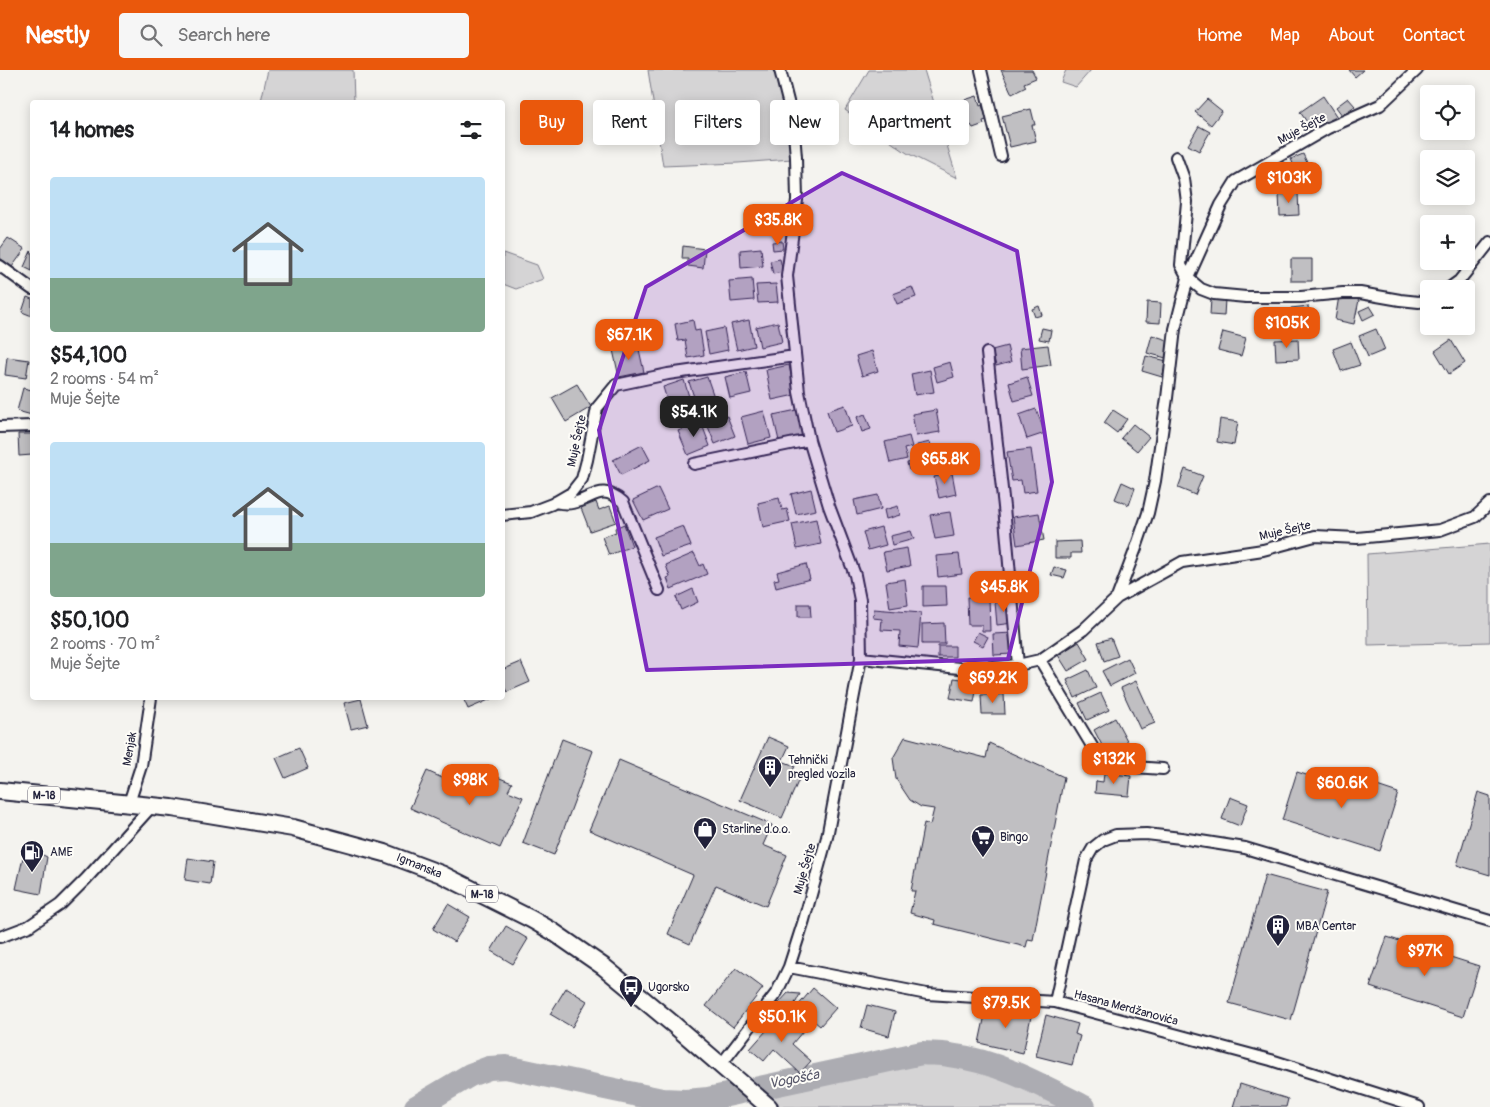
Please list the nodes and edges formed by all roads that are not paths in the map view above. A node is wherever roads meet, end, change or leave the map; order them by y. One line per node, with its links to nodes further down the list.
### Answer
1 (780, 70): 13 (street, Muje Šejte)
2 (980, 70): 4 (street)
3 (1417, 70): 8 (street, Muje Šejte)
4 (1001, 156)
5 (1176, 157): 8 (street, Muje Šejte)
6 (1490, 242): 9 (street)
7 (0, 266): 10 (street)
8 (1188, 278): 11 (street); 22 (street, Muje Šejte)
9 (1460, 280)
10 (30, 288)
11 (1420, 302)
12 (987, 353): 25 (street)
13 (795, 356): 16 (street, Muje Šejte); 18 (street, Muje Šejte)
14 (30, 426): 15 (street)
15 (0, 427)
16 (809, 440): 17 (street); 23 (street, Muje Šejte)
17 (694, 464)
18 (555, 502): 20 (street, Muje Šejte); 21 (street)
19 (1490, 503): 22 (street, Muje Šejte)
20 (505, 514)
21 (659, 590)
22 (1117, 598): 24 (street, Muje Šejte)
23 (861, 658): 25 (street, Muje Šejte); 33 (street, Muje Šejte)
24 (1040, 660): 25 (street, Muje Šejte); 27 (street)
25 (1018, 666)
26 (151, 700): 29 (street, Menjak)
27 (1163, 769)
28 (0, 791): 29 (main road, Igmanska / M-18)
29 (129, 803): 30 (main road, Igmanska / M-18)
30 (152, 806): 32 (street); 35 (main road, Igmanska / M-18)
31 (1490, 921): 34 (street)
32 (0, 937)
33 (788, 967): 34 (street, Hasana Merdžanovića); 35 (street, Muje Šejte)
34 (1055, 1002): 37 (street, Hasana Merdžanovića)
35 (720, 1066): 36 (main road, Igmanska / M-18)
36 (768, 1106)
37 (1419, 1107)

